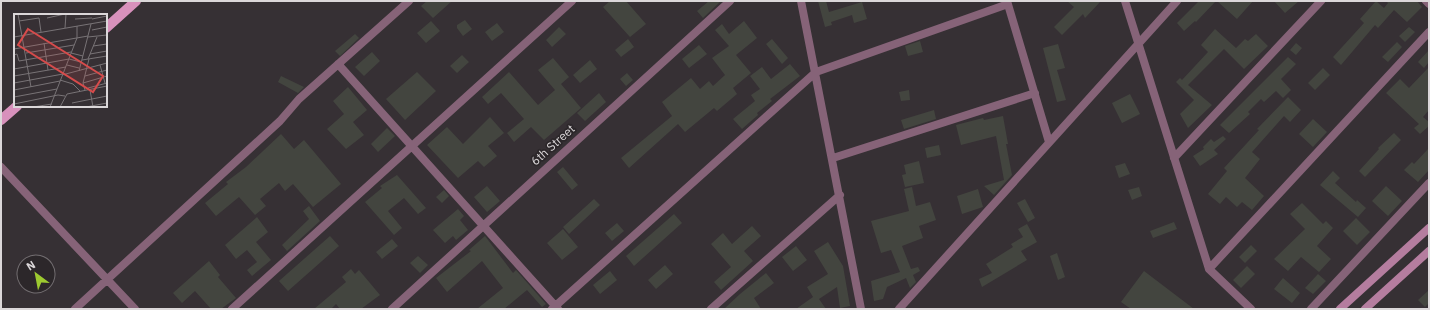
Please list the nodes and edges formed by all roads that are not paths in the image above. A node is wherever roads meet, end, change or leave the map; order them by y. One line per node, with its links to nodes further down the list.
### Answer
1 (136, 1): 12 (main road)
2 (409, 1): 15 (street)
3 (572, 1): 21 (street)
4 (730, 1): 27 (street, 6th Street)
5 (801, 1): 16 (street)
6 (1125, 1): 14 (street)
7 (1177, 1): 14 (street)
8 (1321, 1): 23 (street)
9 (1426, 1): 11 (street)
10 (1008, 2): 16 (street); 17 (street)
11 (1429, 4)
12 (107, 27)
13 (1429, 32): 30 (street)
14 (1139, 43): 20 (street); 23 (street)
15 (338, 64): 21 (street); 31 (street)
16 (816, 72): 22 (street); 32 (street)
17 (1034, 93): 20 (street); 22 (street)
18 (16, 107): 19 (main road)
19 (1, 120)
20 (1049, 142): 39 (street)
21 (411, 145): 27 (street); 35 (street)
22 (832, 158): 26 (street)
23 (1174, 158): 30 (street)
24 (1, 167): 31 (street)
25 (1429, 183): 41 (street)
26 (840, 195): 37 (street); 38 (street)
27 (482, 226): 32 (street); 36 (street, 6th Street)
28 (1429, 228): 42 (main road)
29 (1429, 251): 43 (main road)
30 (1209, 269): 40 (street)
31 (108, 280): 33 (street); 34 (street)
32 (555, 308)
33 (75, 309)
34 (135, 309)
35 (232, 309)
36 (392, 309)
37 (711, 309)
38 (861, 309)
39 (899, 309)
40 (1251, 309)
41 (1311, 309)
42 (1340, 309)
43 (1366, 309)

